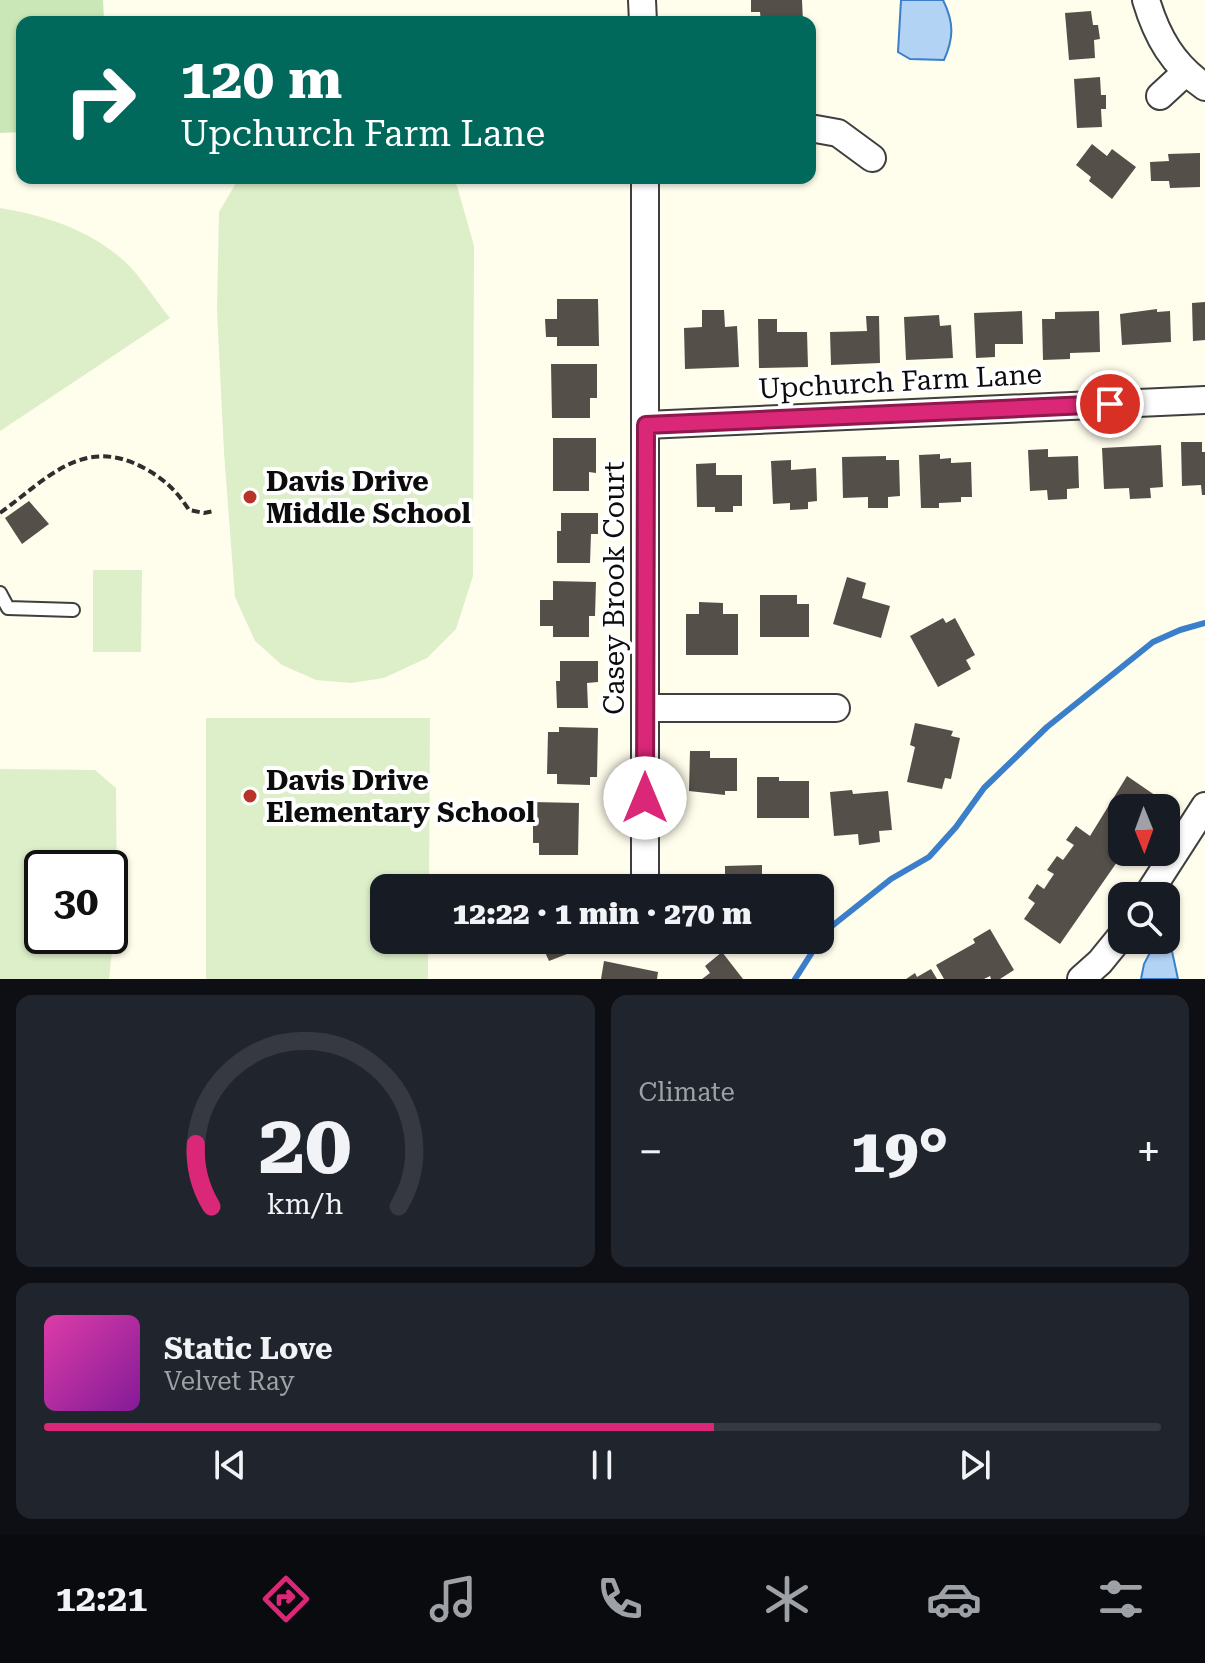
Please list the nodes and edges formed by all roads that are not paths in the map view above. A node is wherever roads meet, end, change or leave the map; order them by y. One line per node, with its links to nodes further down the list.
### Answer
1 (1146, 0): 2 (street)
2 (1195, 80): 3 (street)
3 (1160, 96)
4 (816, 129): 5 (street)
5 (872, 158)
6 (645, 184): 8 (street, Casey Brook Court)
7 (1205, 400): 8 (street, Upchurch Farm Lane)
8 (646, 425): 11 (street, Casey Brook Court)
9 (0, 593): 10 (lane)
10 (73, 610)
11 (646, 708): 12 (street); 14 (street, Casey Brook Court)
12 (836, 708)
13 (1205, 806): 15 (street)
14 (645, 874)
15 (1156, 882)
16 (1108, 952): 17 (street)
17 (1081, 979)

